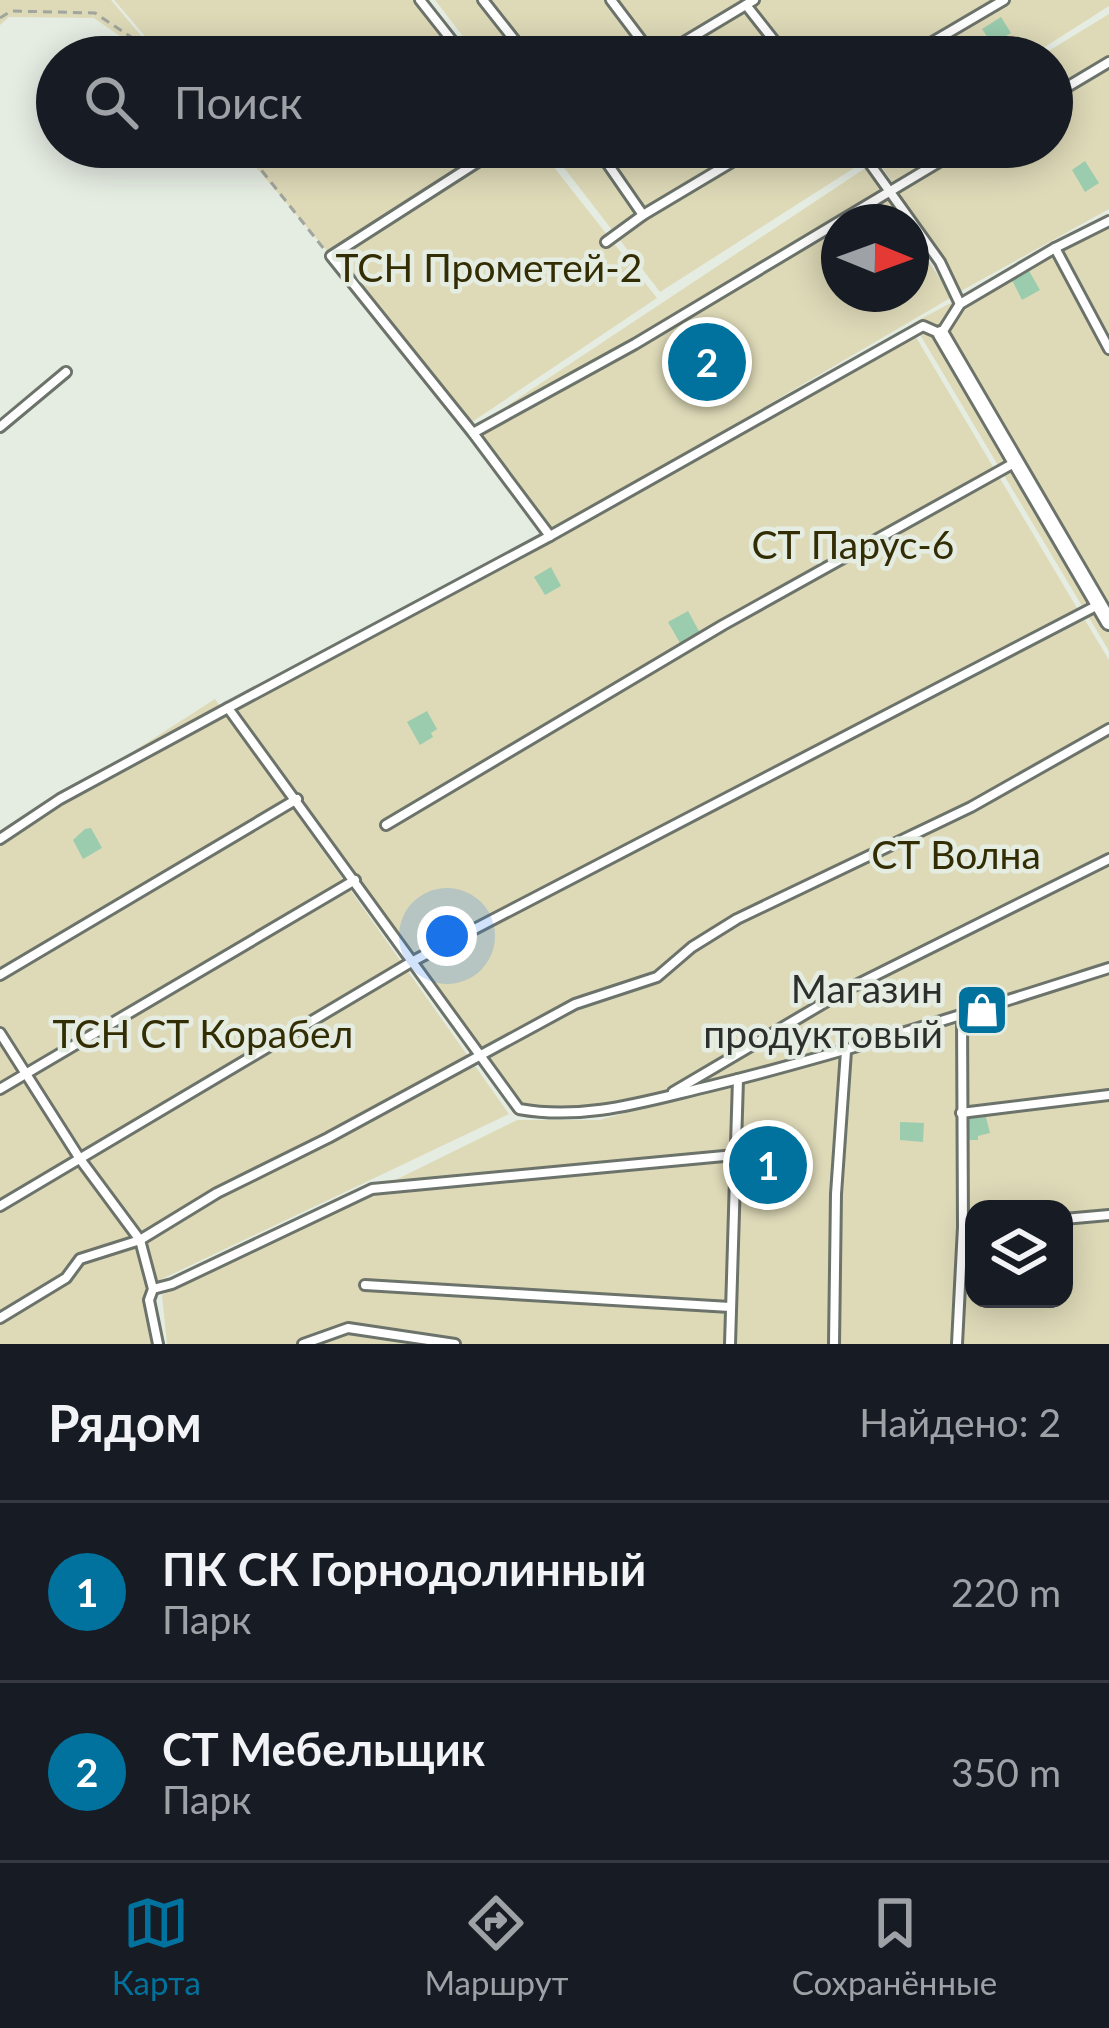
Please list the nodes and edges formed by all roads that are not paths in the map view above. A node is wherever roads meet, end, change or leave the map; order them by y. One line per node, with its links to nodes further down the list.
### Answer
1 (420, 0): 6 (lane)
2 (483, 0): 7 (lane)
3 (611, 0): 8 (lane)
4 (1004, 0): 11 (lane)
5 (750, 2): 9 (lane); 10 (lane)
6 (448, 36)
7 (511, 36)
8 (640, 36)
9 (693, 36)
10 (773, 36)
11 (943, 36)
12 (1109, 62): 13 (lane)
13 (1073, 83)
14 (468, 168): 29 (lane)
15 (611, 168): 20 (lane)
16 (721, 168): 20 (lane)
17 (874, 168): 19 (lane)
18 (928, 168): 19 (lane)
19 (890, 190): 24 (lane); 29 (lane)
20 (643, 214): 22 (lane)
21 (1109, 221): 23 (lane)
22 (606, 242)
23 (1055, 248): 24 (lane); 26 (lane)
24 (959, 304): 25 (lane)
25 (941, 334): 30 (street); 31 (lane)
26 (1109, 349)
27 (66, 373): 28 (lane)
28 (0, 427)
29 (473, 433): 31 (lane)
30 (1015, 462): 32 (street); 37 (lane)
31 (550, 536): 34 (lane)
32 (1099, 605): 33 (street); 41 (lane)
33 (1109, 622)
34 (228, 708): 36 (lane); 38 (lane)
35 (1109, 729): 47 (lane)
36 (297, 800): 40 (lane); 43 (lane)
37 (386, 825)
38 (0, 838)
39 (1109, 859): 52 (lane)
40 (355, 880): 41 (lane); 48 (lane)
41 (413, 962): 47 (lane); 55 (lane)
42 (1109, 968): 44 (lane)
43 (0, 975)
44 (962, 1015): 46 (lane); 53 (lane)
45 (0, 1033): 48 (lane)
46 (846, 1052): 49 (lane); 69 (lane)
47 (479, 1053): 52 (lane); 60 (lane)
48 (26, 1074): 50 (lane); 55 (lane)
49 (737, 1079): 52 (lane); 54 (lane)
50 (0, 1089)
51 (1109, 1095): 53 (lane)
52 (666, 1096)
53 (961, 1113): 59 (lane)
54 (735, 1155): 62 (lane); 63 (lane)
55 (80, 1160): 56 (lane); 60 (lane)
56 (0, 1206)
57 (1109, 1215): 58 (lane)
58 (1073, 1218)
59 (963, 1227): 70 (lane)
60 (140, 1240): 62 (lane); 64 (lane)
61 (364, 1285): 63 (lane)
62 (153, 1289): 65 (lane)
63 (730, 1307): 68 (lane)
64 (0, 1318)
65 (158, 1344)
66 (304, 1344): 67 (lane)
67 (455, 1344)
68 (730, 1344)
69 (834, 1344)
70 (957, 1344)

